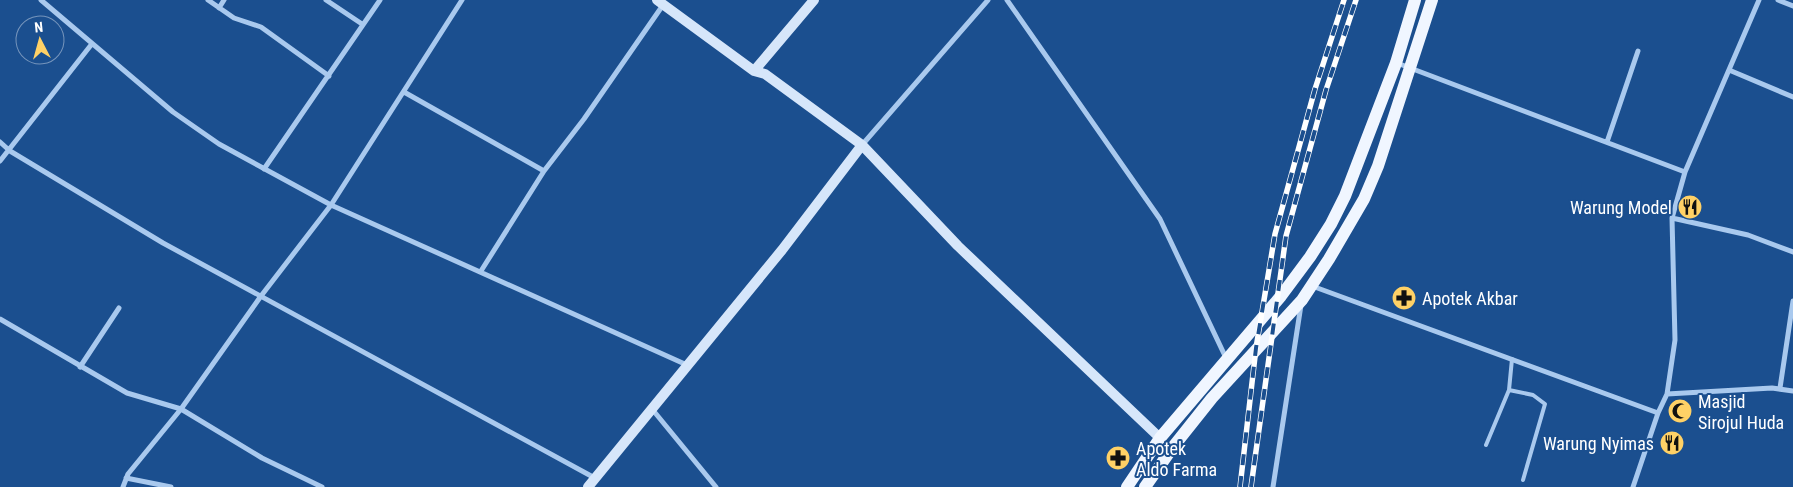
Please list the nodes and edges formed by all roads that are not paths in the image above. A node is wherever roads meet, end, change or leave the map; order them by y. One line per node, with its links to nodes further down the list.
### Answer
1 (41, 0): 18 (street)
2 (208, 0): 16 (street)
3 (224, 0): 16 (street)
4 (326, 0): 17 (street)
5 (380, 0): 17 (street)
6 (462, 0): 25 (street)
7 (814, 0): 23 (street)
8 (988, 0): 29 (street)
9 (1007, 0): 45 (street)
10 (1415, 0): 20 (main road)
11 (1432, 0): 21 (main road)
12 (1759, 0): 22 (street)
13 (1778, 0): 15 (street)
14 (660, 2): 23 (street); 33 (street)
15 (1793, 6)
16 (219, 8): 24 (street)
17 (362, 24): 24 (street)
18 (91, 44): 30 (street); 32 (street)
19 (1638, 51): 28 (street)
20 (1396, 63): 21 (street); 45 (main road)
21 (1412, 68): 28 (street); 39 (main road)
22 (1729, 70): 26 (street); 34 (street)
23 (754, 71): 29 (street)
24 (329, 76): 32 (street)
25 (404, 92): 33 (street); 35 (street)
26 (1793, 97)
27 (0, 142): 30 (street)
28 (1607, 142): 34 (street)
29 (862, 145): 47 (street); 56 (street)
30 (10, 151): 31 (street); 40 (street)
31 (0, 161)
32 (264, 169): 35 (street)
33 (544, 171): 38 (street)
34 (1685, 172): 36 (street)
35 (331, 205): 38 (street); 40 (street)
36 (1672, 218): 37 (street); 52 (street)
37 (1793, 252)
38 (481, 271): 47 (street)
39 (1312, 286): 41 (main road); 46 (street)
40 (261, 296): 53 (street); 58 (street)
41 (1302, 300): 67 (main road); 68 (street)
42 (1793, 301): 49 (street)
43 (119, 308): 48 (street)
44 (0, 319): 48 (street)
45 (1226, 358): 56 (main road)
46 (1512, 360): 50 (lane); 55 (street)
47 (688, 365): 54 (street)
48 (80, 367): 53 (street)
49 (1780, 388): 51 (street); 52 (street)
50 (1509, 390): 57 (lane); 60 (lane)
51 (1793, 391)
52 (1667, 394): 55 (street)
53 (181, 409): 59 (street); 63 (street)
54 (652, 409): 58 (street); 65 (street)
55 (1658, 413): 69 (street)
56 (1160, 438): 66 (main road)
57 (1486, 445)
58 (593, 477): 64 (street)
59 (126, 478): 61 (street); 62 (street)
60 (1523, 480)
61 (123, 487)
62 (171, 487)
63 (322, 487)
64 (588, 487)
65 (716, 487)
66 (1127, 487)
67 (1145, 487)
68 (1273, 487)
69 (1633, 487)

